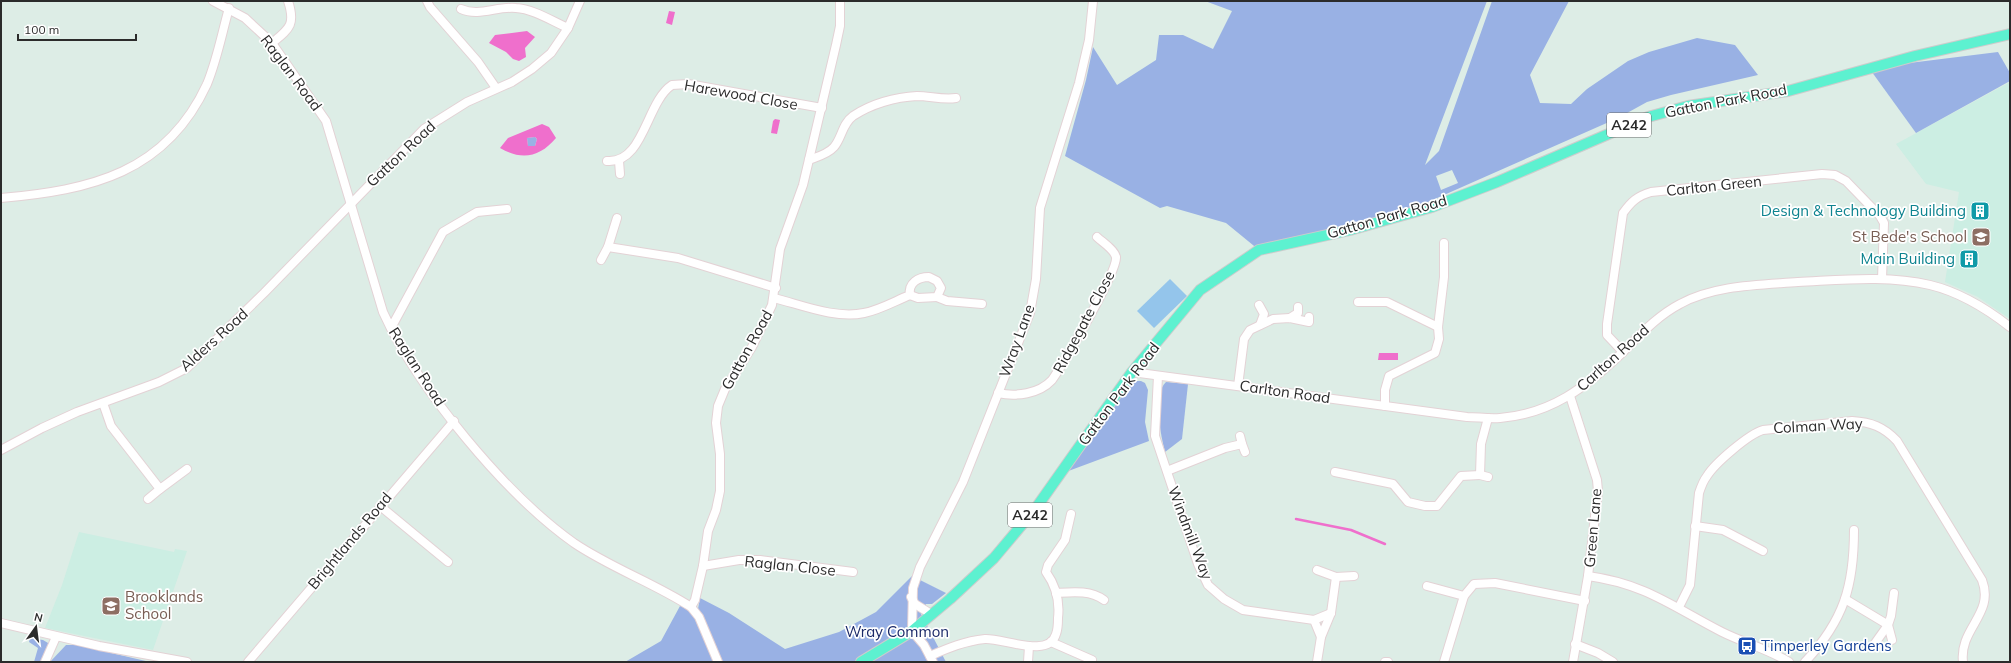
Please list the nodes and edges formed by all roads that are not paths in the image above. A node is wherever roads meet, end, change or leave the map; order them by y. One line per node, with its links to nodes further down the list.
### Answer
1 (213, 1): 7 (street, Raglan Road)
2 (288, 1): 11 (street)
3 (427, 1): 12 (street)
4 (580, 1): 9 (street, Gatton Road)
5 (840, 1): 14 (street, Gatton Road)
6 (1093, 1): 46 (street, Wray Lane)
7 (228, 8): 11 (street, Raglan Road); 19 (street)
8 (461, 9): 9 (street)
9 (568, 28): 12 (street, Gatton Road)
10 (2010, 34): 43 (main road, Gatton Park Road / A242)
11 (272, 43): 20 (street, Raglan Road)
12 (496, 88): 20 (street, Gatton Road)
13 (956, 98): 15 (street)
14 (822, 108): 15 (street, Gatton Road); 17 (street, Harewood Close)
15 (810, 160): 28 (street, Gatton Road)
16 (607, 161): 17 (street)
17 (619, 161): 18 (street)
18 (620, 174)
19 (1, 198)
20 (351, 202): 41 (street, Raglan Road); 48 (street, Alders Road)
21 (508, 209): 41 (street)
22 (617, 218): 25 (street)
23 (1097, 237): 46 (street, Ridgegate Close)
24 (1444, 243): 39 (street)
25 (608, 246): 26 (street); 28 (street)
26 (601, 260)
27 (1882, 279): 40 (street, Carlton Road); 42 (street, Carlton Road); 42 (street, Carlton Green)
28 (776, 288): 31 (street, Gatton Road)
29 (910, 294): 30 (street); 30 (street); 31 (street)
30 (937, 297): 33 (street)
31 (774, 298): 67 (street, Gatton Road)
32 (1358, 302): 39 (street)
33 (982, 304)
34 (1259, 305): 38 (street)
35 (1298, 307): 37 (street)
36 (1309, 317): 37 (street)
37 (1290, 318): 38 (street)
38 (1260, 324): 45 (street)
39 (1438, 327): 49 (street)
40 (2010, 327)
41 (391, 328): 51 (street, Raglan Road)
42 (1623, 352): 47 (street, Carlton Road)
43 (1132, 372): 44 (street, Carlton Road); 84 (main road, Gatton Park Road / A242)
44 (1158, 376): 45 (street, Carlton Road); 55 (street, Windmill Way)
45 (1238, 386): 49 (street, Carlton Road)
46 (998, 393): 77 (street, Wray Lane)
47 (1570, 396): 50 (street, Carlton Road); 71 (street, Green Lane)
48 (103, 403): 53 (street, Alders Road); 59 (street)
49 (1385, 406): 50 (street, Carlton Road)
50 (1488, 418): 57 (street)
51 (454, 421): 61 (street, Brightlands Road); 81 (street, Raglan Road)
52 (1240, 436): 55 (street)
53 (1, 450)
54 (187, 469): 59 (street)
55 (1167, 471): 85 (street, Windmill Way)
56 (1335, 472): 57 (street)
57 (1480, 475): 58 (street)
58 (1488, 477)
59 (160, 489): 60 (street)
60 (148, 499)
61 (380, 506): 66 (street); 100 (street, Brightlands Road)
62 (1071, 514): 75 (street)
63 (1695, 526): 65 (street); 82 (street, Colman Way); 112 (street, Colman Way)
64 (1854, 530): 78 (street)
65 (1763, 551)
66 (448, 562)
67 (704, 566): 69 (street, Raglan Close); 81 (street, Gatton Road)
68 (1317, 570): 72 (street)
69 (852, 572)
70 (1354, 576): 72 (street)
71 (1588, 576): 80 (street, Green Lane); 82 (street)
72 (1336, 578): 83 (street)
73 (1427, 586): 76 (street)
74 (1894, 592): 87 (street)
75 (1056, 593): 79 (street); 92 (street)
76 (1464, 596): 80 (street); 107 (street)
77 (911, 597): 84 (street); 88 (street, Wray Lane)
78 (1845, 599): 87 (street); 111 (street)
79 (1104, 600)
80 (1585, 601): 93 (street, Green Lane)
81 (691, 607): 101 (street, Raglan Road)
82 (1679, 607): 110 (street)
83 (1331, 613): 85 (street); 90 (street)
84 (931, 614): 88 (main road, Gatton Park Road / A242)
85 (1314, 620): 90 (street)
86 (1, 623): 89 (street)
87 (1888, 625): 91 (street); 95 (street)
88 (912, 631): 96 (street); 102 (main road, A242)
89 (56, 637): 98 (street); 99 (street)
90 (1321, 637): 104 (street)
91 (1892, 640)
92 (1051, 642): 94 (street); 97 (street)
93 (1575, 644): 108 (street, Green Lane); 109 (street)
94 (1029, 646): 96 (street); 103 (street)
95 (1873, 646)
96 (931, 659)
97 (1092, 660)
98 (45, 662)
99 (187, 662)
100 (248, 662)
101 (718, 662)
102 (861, 662)
103 (1028, 662)
104 (1318, 662)
105 (1385, 662): 106 (street)
106 (1388, 662)
107 (1444, 662)
108 (1573, 662)
109 (1613, 662)
110 (1789, 662)
111 (1805, 662)
112 (1963, 662)

